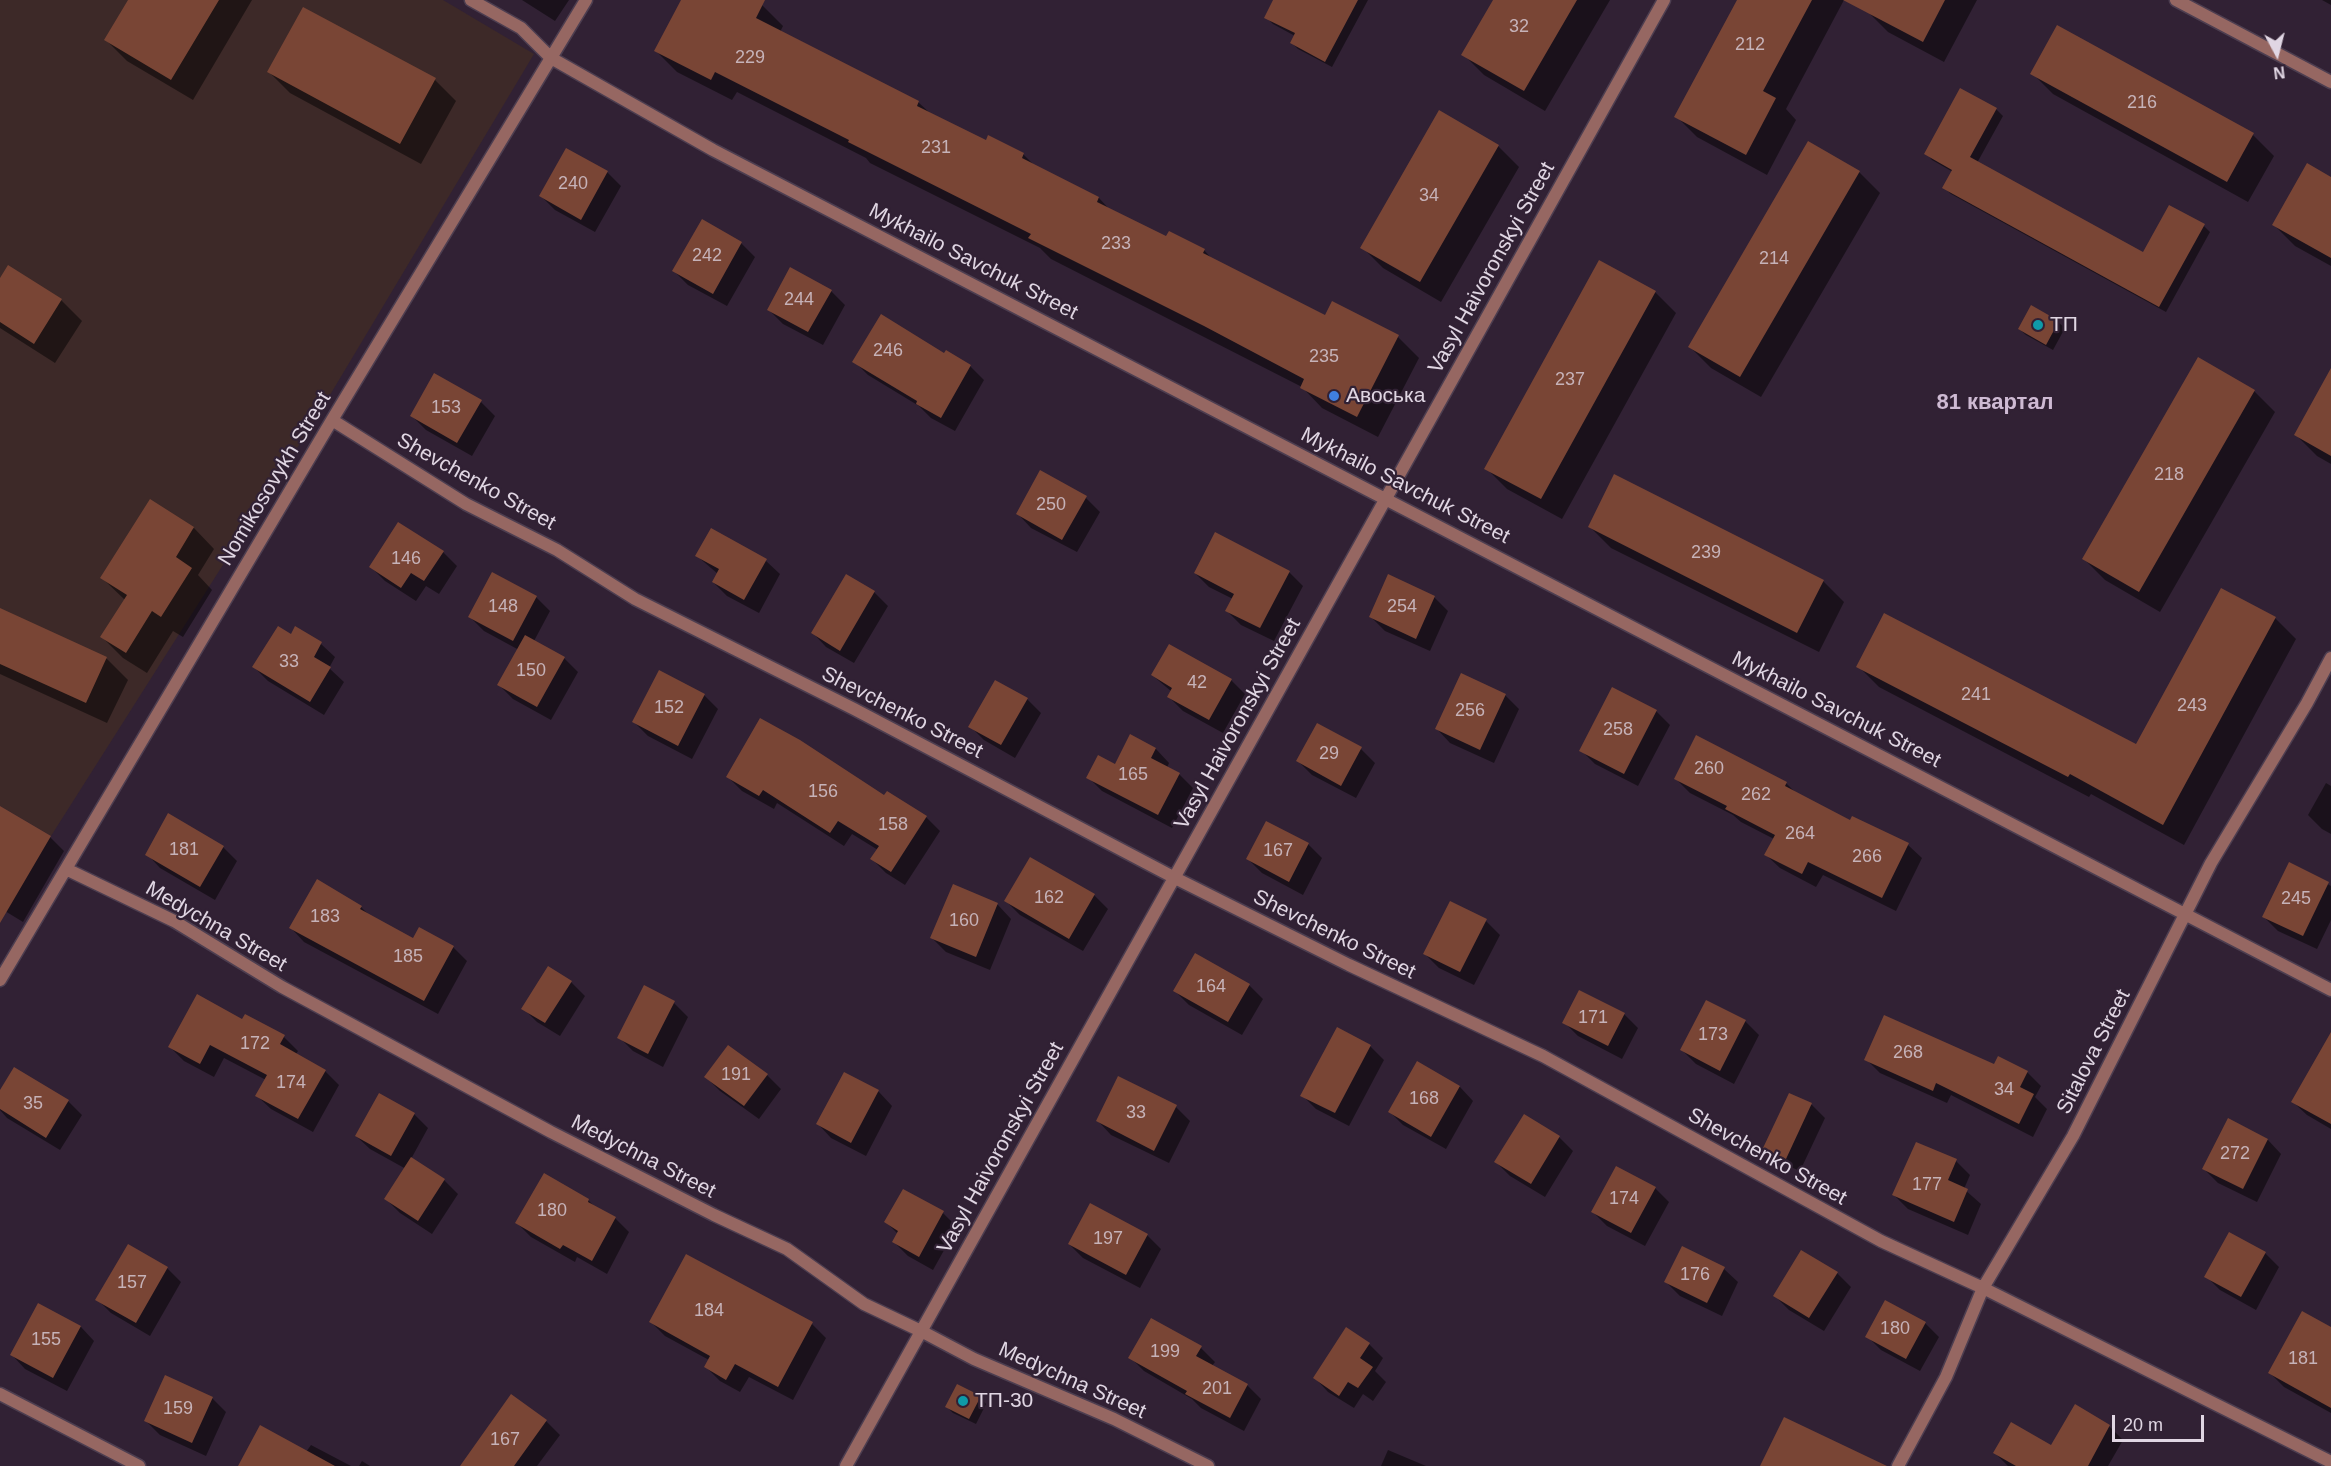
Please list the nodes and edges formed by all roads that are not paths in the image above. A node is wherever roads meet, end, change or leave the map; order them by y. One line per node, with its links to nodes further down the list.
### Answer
1 (471, 0): 5 (street, Mykhailo Savchuk Street)
2 (586, 0): 5 (street, Nomikosovykh Street)
3 (1664, 0): 8 (street, Vasyl Haivoronskyi Street)
4 (2176, 0): 6 (street)
5 (550, 58): 7 (street, Nomikosovykh Street); 8 (street, Mykhailo Savchuk Street)
6 (2331, 82)
7 (333, 420): 10 (street, Nomikosovykh Street); 11 (street, Shevchenko Street)
8 (1386, 498): 11 (street, Vasyl Haivoronskyi Street); 12 (street, Mykhailo Savchuk Street)
9 (2331, 658): 12 (street, Sitalova Street)
10 (66, 869): 13 (street, Nomikosovykh Street); 16 (street, Medychna Street)
11 (1175, 878): 15 (street, Shevchenko Street); 16 (street, Vasyl Haivoronskyi Street)
12 (2186, 913): 14 (street, Mykhailo Savchuk Street); 15 (street, Sitalova Street)
13 (0, 980)
14 (2331, 990)
15 (1983, 1288): 18 (street, Shevchenko Street); 22 (street, Sitalova Street)
16 (921, 1331): 20 (street, Vasyl Haivoronskyi Street); 21 (street, Medychna Street)
17 (0, 1394): 19 (street)
18 (2331, 1462)
19 (139, 1466)
20 (846, 1466)
21 (1208, 1466)
22 (1898, 1466)

